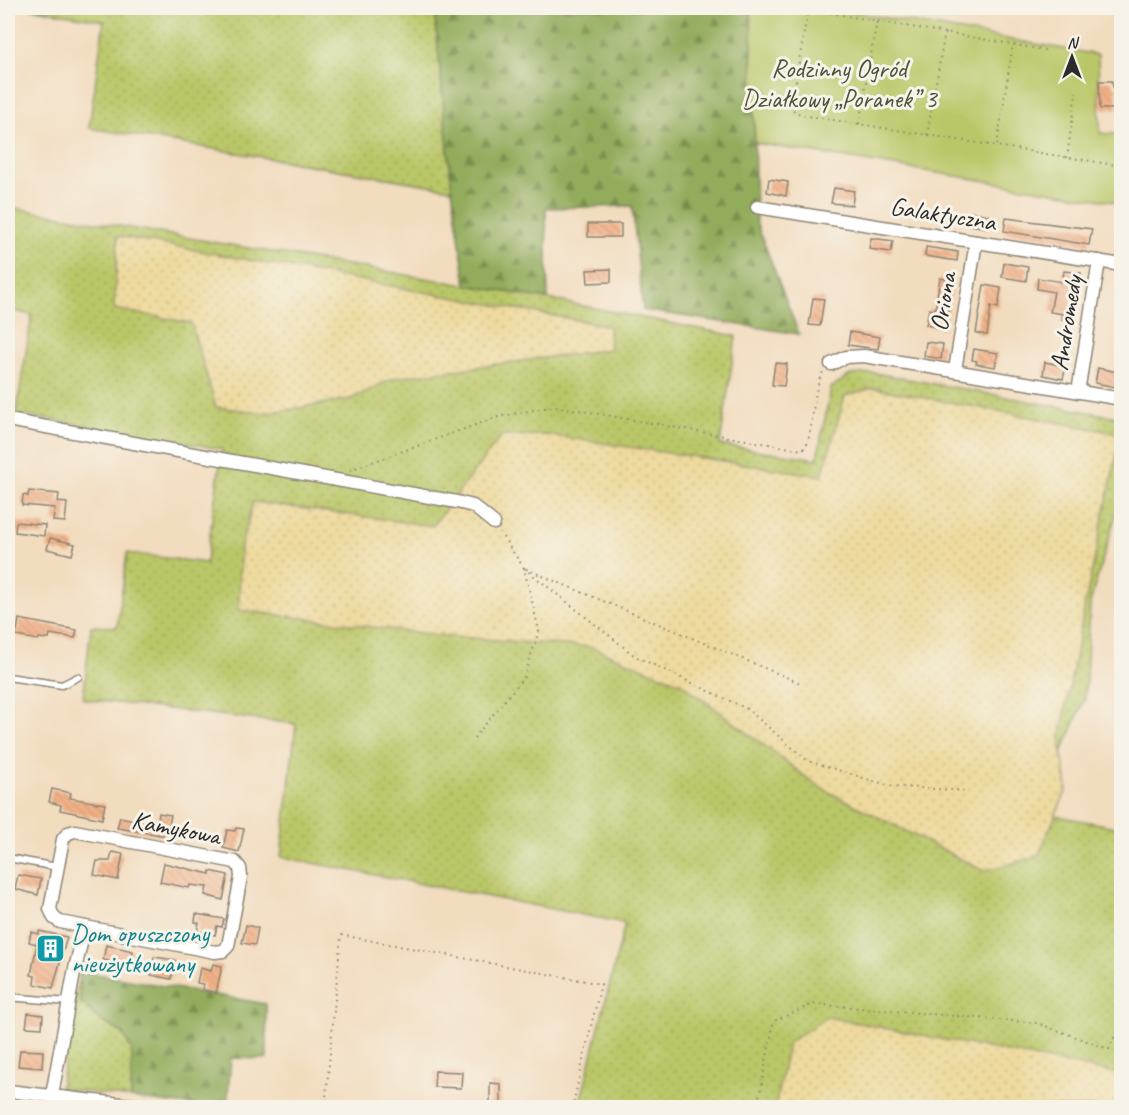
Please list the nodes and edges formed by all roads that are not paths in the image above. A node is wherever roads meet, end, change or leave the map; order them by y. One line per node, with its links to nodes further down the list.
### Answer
1 (757, 207): 2 (street, Galaktyczna)
2 (976, 242): 3 (street, Galaktyczna); 6 (street, Oriona)
3 (1099, 261): 4 (street, Galaktyczna); 7 (street, Andromedy)
4 (1122, 265)
5 (828, 367): 6 (street)
6 (955, 370): 7 (street)
7 (1078, 392): 8 (street)
8 (1122, 399)
9 (8, 420): 10 (street)
10 (494, 523)
11 (8, 677): 12 (lane)
12 (78, 677)
13 (8, 858): 14 (lane)
14 (57, 867): 15 (street, Kamykowa); 15 (street, Kamykowa)
15 (85, 927): 17 (street)
16 (8, 997): 17 (lane)
17 (69, 1002): 19 (street)
18 (8, 1090): 19 (street)
19 (52, 1095): 20 (street)
20 (96, 1104): 21 (street)
21 (155, 1107)

